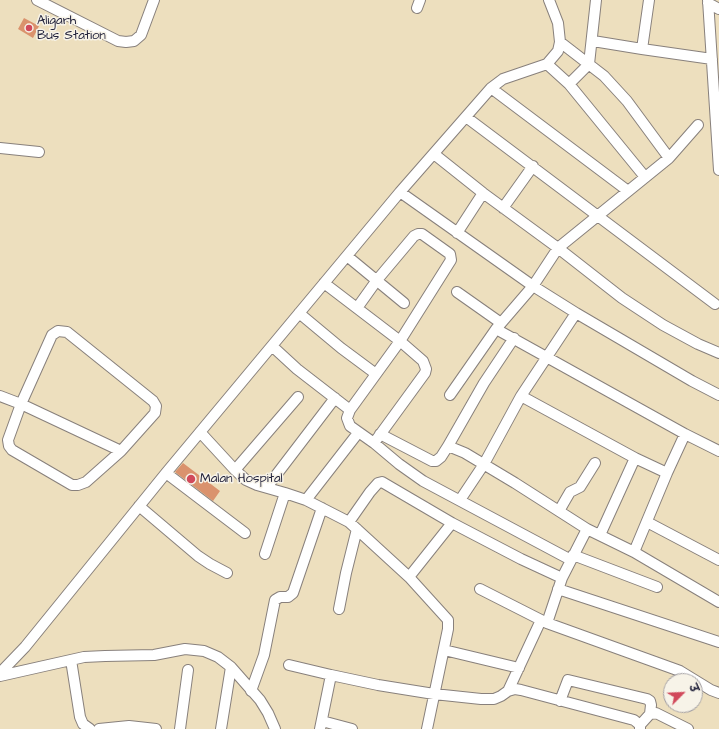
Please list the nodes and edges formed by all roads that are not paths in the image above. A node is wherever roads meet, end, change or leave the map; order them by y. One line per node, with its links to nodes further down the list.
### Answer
1 (37, 0): 2 (street)
2 (154, 0)
3 (549, 0): 9 (street)
4 (596, 0): 8 (street)
5 (649, 0): 10 (street)
6 (708, 2): 7 (street); 13 (street)
7 (719, 9)
8 (592, 41): 10 (street); 12 (street)
9 (560, 42): 11 (street); 12 (street)
10 (642, 50): 13 (street)
11 (547, 64): 14 (street); 15 (street)
12 (589, 64): 14 (street); 23 (street)
13 (714, 64): 17 (street)
14 (569, 84): 26 (street)
15 (491, 88): 16 (street); 27 (street)
16 (466, 117): 21 (street); 24 (street)
17 (717, 117): 22 (street)
18 (698, 125): 23 (street)
19 (0, 148): 20 (street)
20 (39, 152)
21 (434, 154): 28 (street); 29 (street)
22 (718, 155): 25 (street)
23 (669, 158): 26 (street)
24 (533, 166): 30 (street); 31 (street)
25 (719, 170)
26 (645, 176): 27 (street)
27 (628, 191): 31 (street)
28 (400, 192): 32 (street); 34 (street)
29 (482, 193): 30 (street); 32 (street)
30 (503, 208): 33 (street)
31 (599, 216): 33 (street); 40 (street)
32 (457, 233): 37 (street)
33 (558, 248): 37 (street); 48 (street)
34 (347, 256): 35 (street); 36 (street)
35 (377, 280): 39 (street); 41 (street); 46 (street)
36 (324, 283): 41 (street); 42 (street)
37 (533, 286): 43 (street); 44 (street)
38 (456, 292): 44 (street)
39 (404, 303)
40 (715, 304)
41 (357, 308): 46 (street)
42 (299, 313): 47 (street); 50 (street)
43 (576, 313): 49 (street); 52 (street)
44 (498, 326): 45 (street); 51 (street)
45 (514, 338): 49 (street); 64 (street)
46 (400, 341): 50 (street); 61 (street)
47 (272, 346): 56 (street); 59 (street)
48 (719, 353)
49 (546, 356): 55 (street); 62 (street)
50 (376, 374): 58 (street)
51 (450, 395)
52 (719, 395)
53 (0, 396): 57 (street)
54 (298, 396): 70 (street)
55 (521, 396): 67 (street); 69 (street)
56 (335, 398): 58 (street); 73 (street)
57 (21, 404): 65 (street); 65 (street); 65 (street)
58 (350, 410): 60 (street)
59 (200, 432): 70 (street); 71 (street)
60 (358, 433): 63 (street); 75 (street)
61 (380, 434): 63 (street); 64 (street)
62 (685, 434): 66 (street); 72 (street)
63 (374, 443): 76 (street)
64 (448, 446): 69 (street)
65 (121, 450)
66 (719, 451)
67 (635, 458): 72 (street); 86 (street)
68 (595, 463): 79 (street)
69 (484, 464): 76 (street); 79 (street)
70 (235, 470): 73 (street)
71 (166, 473): 77 (street); 85 (street)
72 (667, 473): 81 (street)
73 (267, 487): 74 (street)
74 (285, 493): 75 (street); 88 (street)
75 (306, 500): 78 (street)
76 (460, 500): 89 (street)
77 (139, 506): 91 (street); 107 (street)
78 (322, 508): 80 (street); 109 (street)
79 (559, 511): 84 (street)
80 (349, 522): 82 (street); 83 (street)
81 (647, 522): 87 (street); 90 (street)
82 (452, 523): 92 (street); 93 (street)
83 (357, 529): 92 (street); 98 (street)
84 (587, 529): 86 (street); 89 (street)
85 (245, 533)
86 (600, 535): 87 (street)
87 (634, 552): 97 (street)
88 (265, 554)
89 (572, 557): 93 (street); 94 (street)
90 (719, 560)
91 (227, 573)
92 (409, 577): 101 (street)
93 (562, 578): 96 (street)
94 (657, 587)
95 (480, 589): 99 (street)
96 (558, 589): 99 (street); 100 (street)
97 (719, 602)
98 (339, 609)
99 (544, 622): 105 (street); 111 (street)
100 (719, 642)
101 (444, 650): 105 (street); 112 (street)
102 (71, 660): 104 (street); 107 (street); 117 (street)
103 (289, 665): 108 (street)
104 (231, 668): 109 (street); 121 (street)
105 (519, 668): 110 (street)
106 (188, 670): 120 (street)
107 (0, 675)
108 (331, 675): 112 (street); 115 (street)
109 (251, 691): 122 (street)
110 (508, 691): 112 (street); 113 (street)
111 (719, 693)
112 (434, 694): 124 (street)
113 (560, 701): 114 (street); 116 (street)
114 (650, 714): 116 (street); 125 (street)
115 (321, 725): 123 (street)
116 (640, 727)
117 (90, 729)
118 (99, 729): 119 (street)
119 (156, 729)
120 (180, 729)
121 (221, 729)
122 (275, 729)
123 (352, 729)
124 (427, 729)
125 (688, 729)

